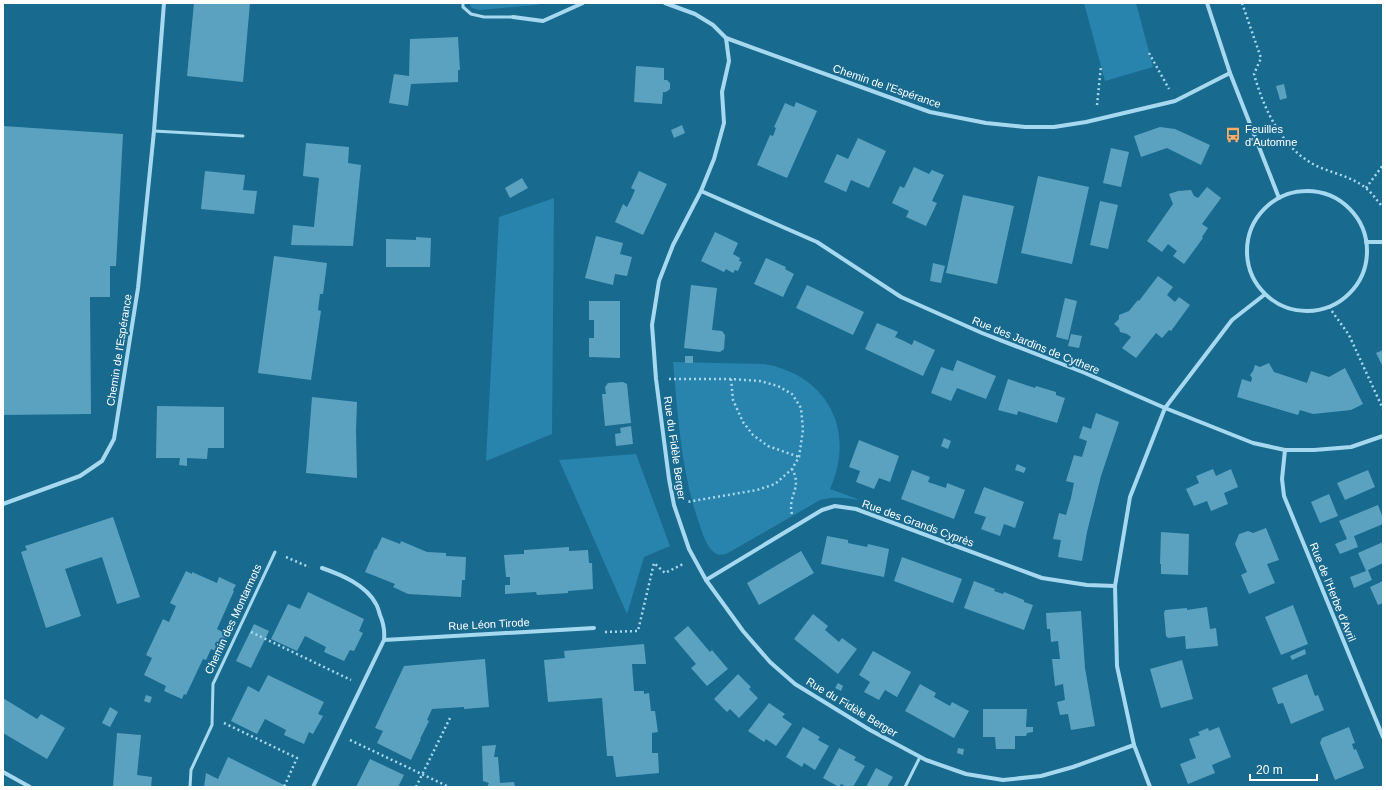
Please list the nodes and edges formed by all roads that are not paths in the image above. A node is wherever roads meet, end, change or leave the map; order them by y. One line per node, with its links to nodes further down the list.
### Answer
1 (164, 3): 9 (street, Chemin de l'Espérance)
2 (463, 3): 6 (lane)
3 (583, 3): 6 (street)
4 (665, 3): 7 (street, Chemin de l'Espérance)
5 (1206, 3): 8 (street)
6 (513, 17)
7 (726, 38): 8 (street, Chemin de l'Espérance); 11 (street, Rue du Fidèle Berger)
8 (1230, 73): 12 (street)
9 (154, 131): 10 (lane); 19 (street, Chemin de l'Espérance)
10 (243, 136)
11 (702, 191): 16 (street, Rue des Jardins de Cythere); 22 (street, Rue du Fidèle Berger)
12 (1279, 198): 13 (street); 15 (street)
13 (1366, 242): 14 (street); 15 (street)
14 (1383, 242)
15 (1264, 295): 16 (street)
16 (1165, 408): 18 (street, Rue des Jardins de Cythere); 23 (street)
17 (1383, 436): 18 (street, Rue des Jardins de Cythere)
18 (1285, 450): 26 (street, Rue de l'Herbe d'Avril)
19 (3, 504)
20 (275, 552): 31 (lane, Chemin des Montarmots)
21 (322, 568): 25 (street)
22 (706, 580): 23 (street, Rue des Grands Cyprès); 28 (street, Rue du Fidèle Berger)
23 (1115, 586): 27 (street)
24 (594, 628): 25 (street, Rue Léon Tirode)
25 (384, 640): 32 (street)
26 (1383, 737)
27 (1134, 745): 28 (street, Rue du Fidèle Berger); 34 (street)
28 (920, 757): 33 (lane)
29 (3, 772): 30 (street)
30 (30, 787)
31 (190, 787)
32 (313, 787)
33 (905, 787)
34 (1150, 787)

